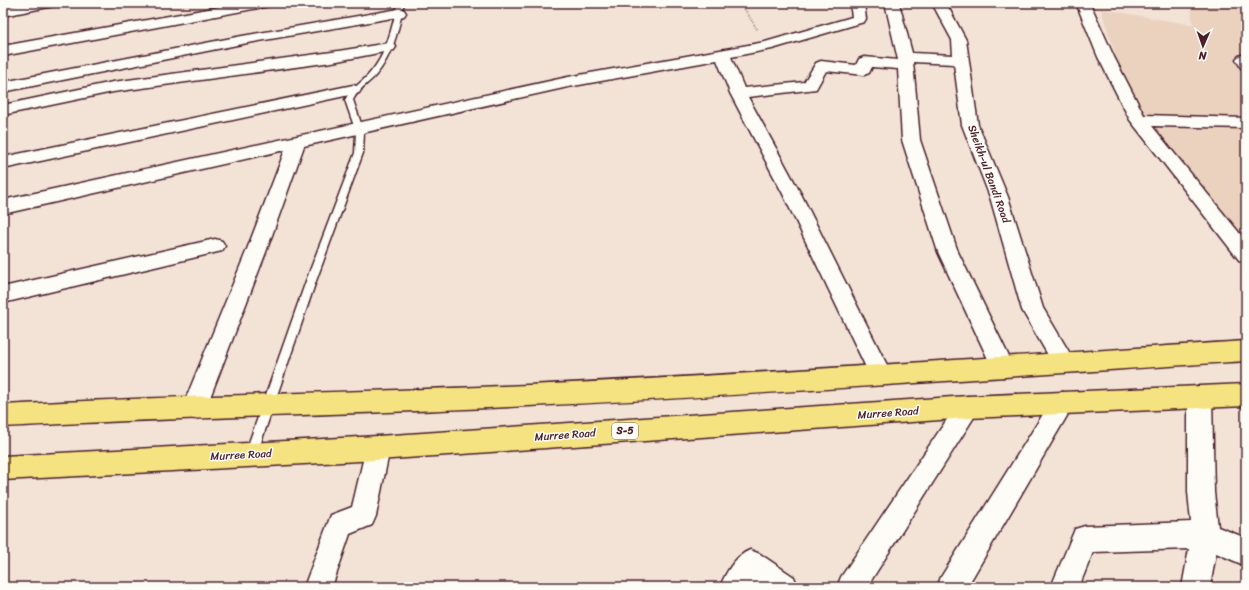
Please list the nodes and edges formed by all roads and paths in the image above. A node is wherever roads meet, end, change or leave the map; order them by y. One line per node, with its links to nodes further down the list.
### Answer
1 (49, 3): 9 (street)
2 (264, 3): 12 (street)
3 (743, 3): 10 (path)
4 (856, 3): 10 (street)
5 (892, 3): 16 (street)
6 (939, 3): 15 (street, Sheikh-ul Bandi Road)
7 (1083, 3): 22 (street)
8 (400, 8): 11 (lane); 18 (street)
9 (3, 12)
10 (767, 46): 13 (street)
11 (389, 47): 19 (lane); 21 (street)
12 (3, 51)
13 (722, 54): 20 (street); 24 (street)
14 (1246, 59): 17 (street)
15 (961, 60): 16 (street); 32 (street, Sheikh-ul Bandi Road)
16 (905, 61): 20 (street); 33 (street)
17 (1246, 65)
18 (3, 87)
19 (353, 90): 24 (lane); 26 (street)
20 (738, 93): 34 (street)
21 (3, 110)
22 (1138, 120): 23 (street); 29 (street)
23 (1246, 123)
24 (360, 128): 25 (street); 38 (lane)
25 (297, 141): 27 (street); 40 (street)
26 (3, 164)
27 (3, 207)
28 (215, 246): 30 (street)
29 (1246, 255)
30 (3, 295)
31 (1246, 351): 32 (main road)
32 (1064, 362): 33 (main road)
33 (1003, 367): 34 (main road)
34 (882, 375): 38 (main road)
35 (1246, 395): 36 (main road, Murree Road / S-5)
36 (1200, 397): 37 (main road, Murree Road / S-5); 45 (street)
37 (1063, 402): 39 (main road, Murree Road / S-5); 51 (street)
38 (268, 404): 40 (main road); 43 (lane)
39 (968, 407): 42 (main road, Murree Road / S-5); 50 (street)
40 (194, 408): 41 (main road)
41 (3, 416)
42 (378, 448): 43 (main road, Murree Road / S-5); 47 (street)
43 (251, 454): 44 (main road, Murree Road / S-5)
44 (3, 468)
45 (1205, 535): 46 (street); 52 (street); 53 (street)
46 (1246, 552)
47 (318, 587)
48 (734, 587): 49 (street)
49 (784, 587)
50 (851, 587)
51 (951, 587)
52 (1065, 587)
53 (1196, 587)

